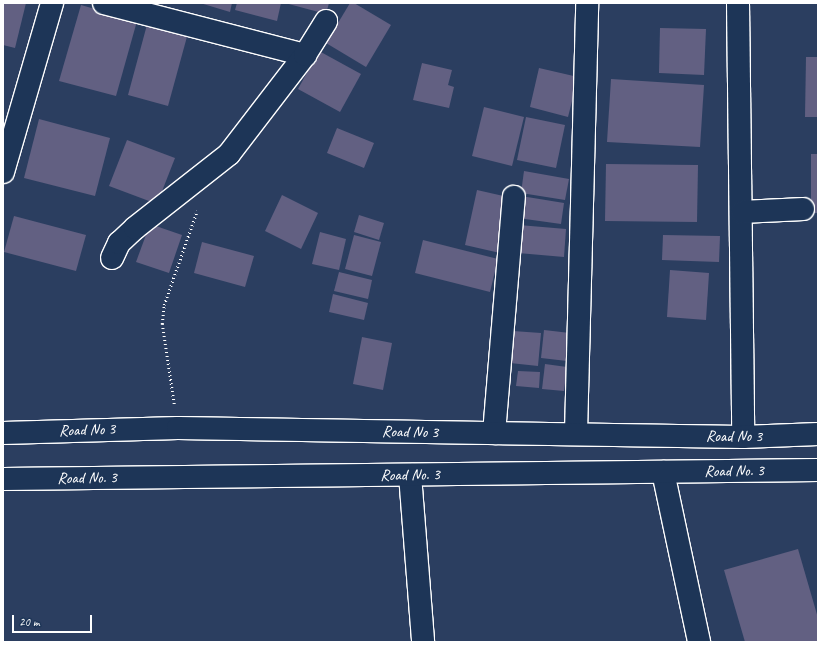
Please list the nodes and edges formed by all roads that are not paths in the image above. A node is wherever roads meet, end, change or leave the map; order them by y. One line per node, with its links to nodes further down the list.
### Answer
1 (52, 3): 7 (street)
2 (104, 3): 6 (street)
3 (587, 3): 14 (street)
4 (738, 3): 10 (street)
5 (326, 21): 6 (street)
6 (305, 55): 11 (street)
7 (3, 172)
8 (514, 197): 13 (street)
9 (803, 209): 10 (street)
10 (742, 212): 16 (street)
11 (112, 258)
12 (3, 433): 13 (street, Road No 3)
13 (494, 433): 14 (street, Road No 3)
14 (576, 433): 16 (street, Road No 3)
15 (818, 434): 16 (street, Road No 3)
16 (743, 437)
17 (818, 470): 18 (street, Road No. 3)
18 (662, 472): 19 (street, Road No. 3); 22 (street)
19 (410, 474): 20 (street, Road No. 3); 21 (street)
20 (3, 479)
21 (422, 642)
22 (700, 642)

